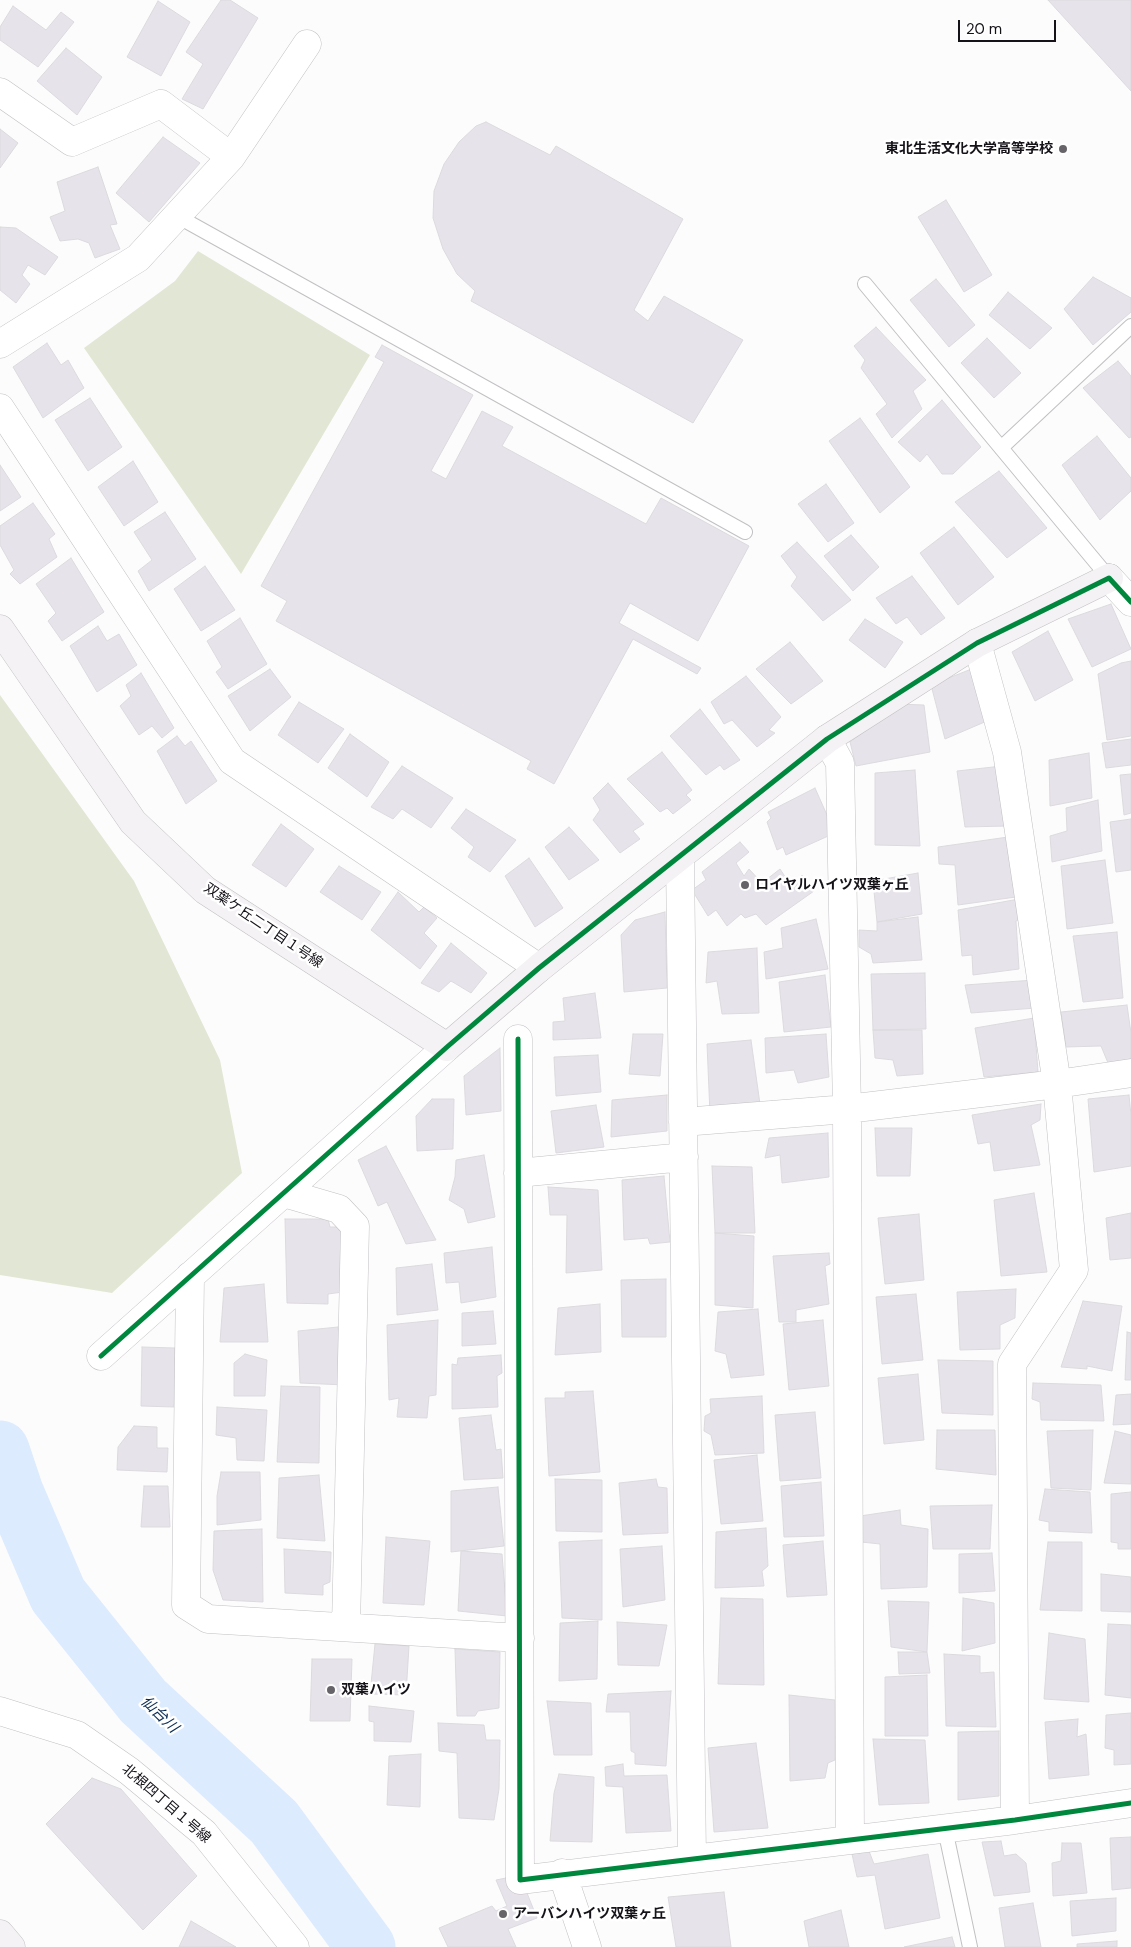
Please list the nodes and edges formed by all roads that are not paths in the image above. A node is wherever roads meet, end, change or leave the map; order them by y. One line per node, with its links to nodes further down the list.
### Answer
1 (307, 44): 3 (street)
2 (0, 92): 3 (street)
3 (231, 157): 4 (street)
4 (178, 216): 7 (street); 10 (lane)
5 (865, 284): 9 (lane)
6 (1131, 326): 9 (lane)
7 (0, 344)
8 (0, 408): 17 (street)
9 (1001, 448): 11 (lane)
10 (744, 532)
11 (1109, 578): 12 (street); 14 (street)
12 (1131, 602)
13 (0, 629): 19 (street, 双葉ケ丘二丁目１号線)
14 (977, 643): 15 (street); 21 (street)
15 (827, 739): 16 (street); 22 (street)
16 (680, 858): 17 (street); 23 (street)
17 (539, 968): 19 (street)
18 (518, 1039): 25 (street)
19 (447, 1047): 26 (street)
20 (1131, 1073): 21 (street)
21 (1057, 1084): 22 (street); 33 (street)
22 (847, 1109): 23 (street); 35 (street)
23 (683, 1122): 24 (street)
24 (684, 1157): 25 (street); 36 (street)
25 (518, 1173): 30 (street)
26 (284, 1192): 27 (street); 29 (street)
27 (190, 1276): 28 (street); 29 (street)
28 (101, 1356)
29 (346, 1627): 30 (street)
30 (520, 1638): 37 (street)
31 (0, 1711): 40 (street, 北根四丁目１号線)
32 (1131, 1803): 33 (street)
33 (1016, 1820): 34 (street)
34 (945, 1829): 35 (street); 42 (lane)
35 (850, 1840): 36 (street)
36 (692, 1858): 37 (street)
37 (562, 1873): 41 (street)
38 (0, 1934): 39 (street)
39 (11, 1947)
40 (295, 1947)
41 (587, 1947)
42 (970, 1947)

